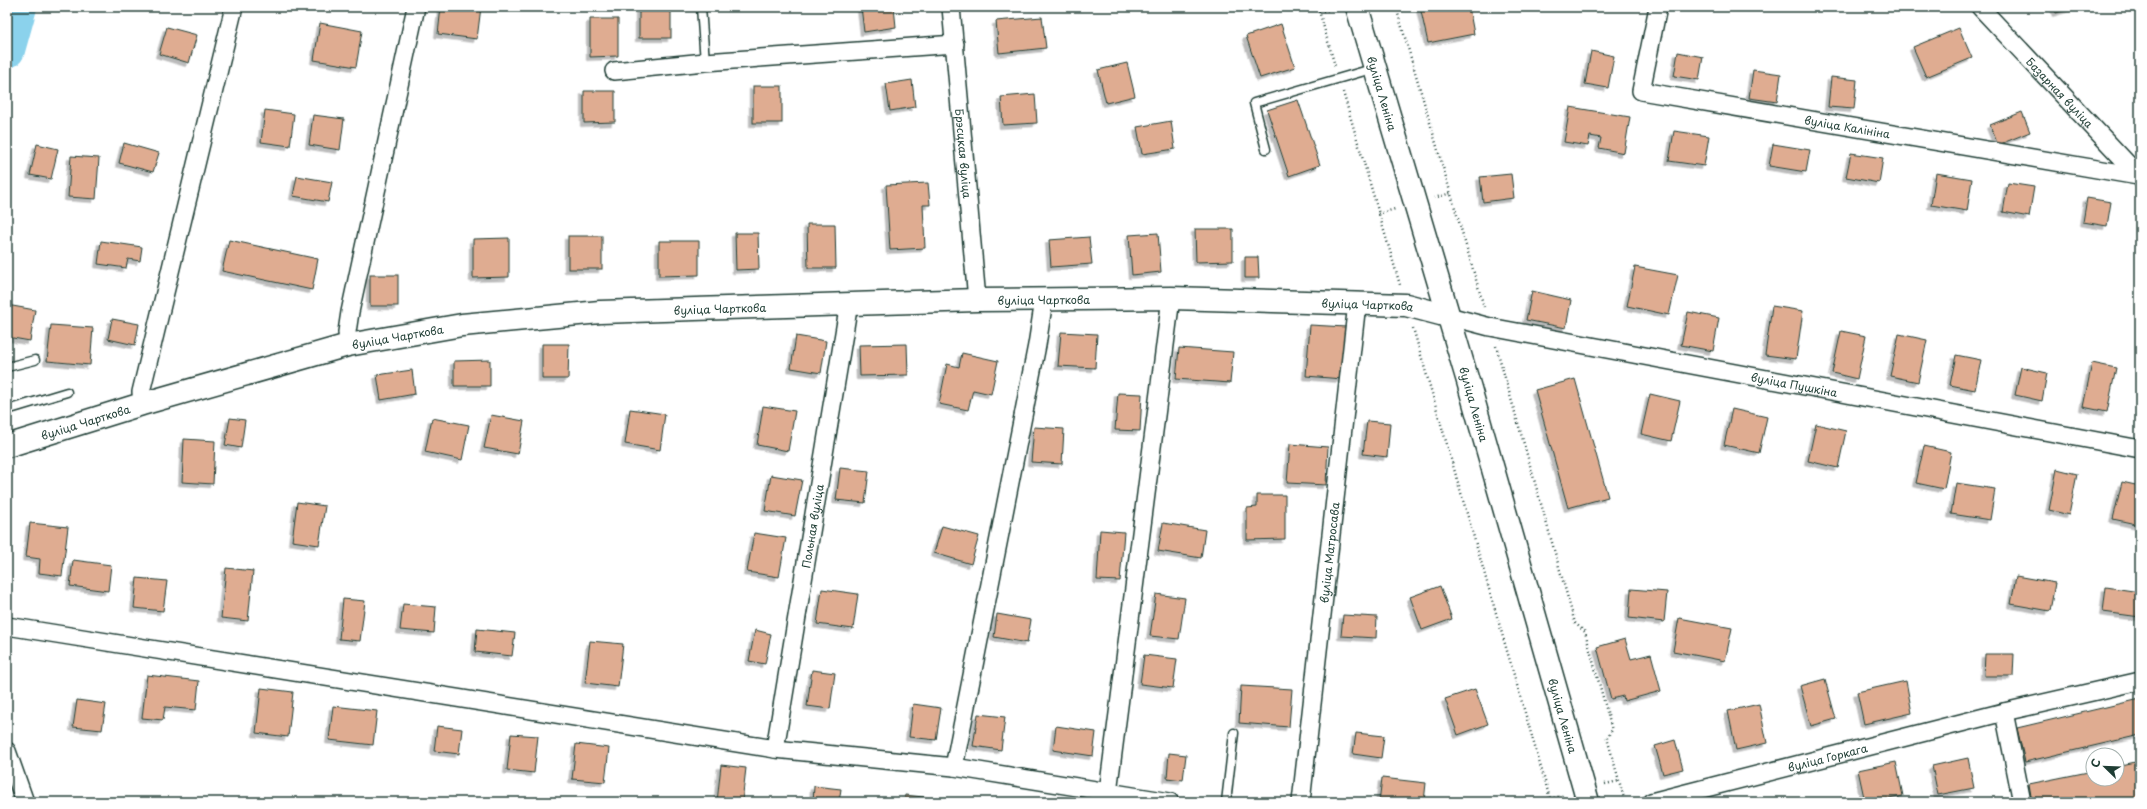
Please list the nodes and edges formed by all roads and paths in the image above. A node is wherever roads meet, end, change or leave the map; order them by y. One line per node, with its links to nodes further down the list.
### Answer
1 (234, 7): 31 (street)
2 (416, 7): 27 (street)
3 (701, 7): 13 (lane)
4 (951, 7): 12 (street, Брэсцкая вуліца)
5 (1318, 7): 11 (path)
6 (1340, 7): 11 (path)
7 (1357, 7): 14 (main road, вуліца Леніна)
8 (1396, 7): 26 (path)
9 (1658, 7): 18 (street, вуліца Калініна)
10 (1980, 7): 18 (street, Базарная вуліца)
11 (1319, 12): 16 (path)
12 (955, 44): 13 (street); 20 (street, Брэсцкая вуліца)
13 (705, 62): 15 (street)
14 (1375, 68): 16 (lane); 25 (main road, вуліца Леніна)
15 (614, 71)
16 (1338, 78): 17 (lane); 24 (path)
17 (1266, 149)
18 (2139, 177)
19 (1171, 298): 21 (main road, вуліца Чарткова); 23 (main road, вуліца Чарткова); 42 (street)
20 (977, 300): 21 (main road, вуліца Чарткова); 22 (main road, вуліца Чарткова)
21 (1044, 300): 41 (street)
22 (849, 303): 27 (main road, вуліца Чарткова); 39 (street, Польная вуліца)
23 (1357, 303): 24 (main road, вуліца Чарткова); 46 (street, вуліца Матросава)
24 (1406, 305): 25 (main road, вуліца Чарткова); 47 (path)
25 (1448, 316): 26 (street, вуліца Пушкіна); 48 (main road, вуліца Леніна)
26 (1490, 327): 34 (street, вуліца Пушкіна); 49 (path)
27 (348, 345): 31 (main road, вуліца Чарткова)
28 (35, 360): 29 (lane)
29 (7, 367)
30 (67, 392): 32 (lane)
31 (142, 404): 33 (main road, вуліца Чарткова)
32 (7, 410)
33 (7, 446)
34 (2140, 449)
35 (7, 626): 39 (street)
36 (2140, 681): 37 (street, вуліца Горкага)
37 (2004, 712): 50 (street, вуліца Горкага); 51 (street)
38 (1234, 733): 45 (lane)
39 (776, 749): 41 (street)
40 (7, 751): 43 (street)
41 (954, 767): 42 (street)
42 (1108, 792): 44 (street)
43 (25, 802)
44 (1170, 802)
45 (1226, 802)
46 (1300, 802)
47 (1551, 802)
48 (1588, 802)
49 (1624, 802)
50 (1651, 802)
51 (2022, 802)

